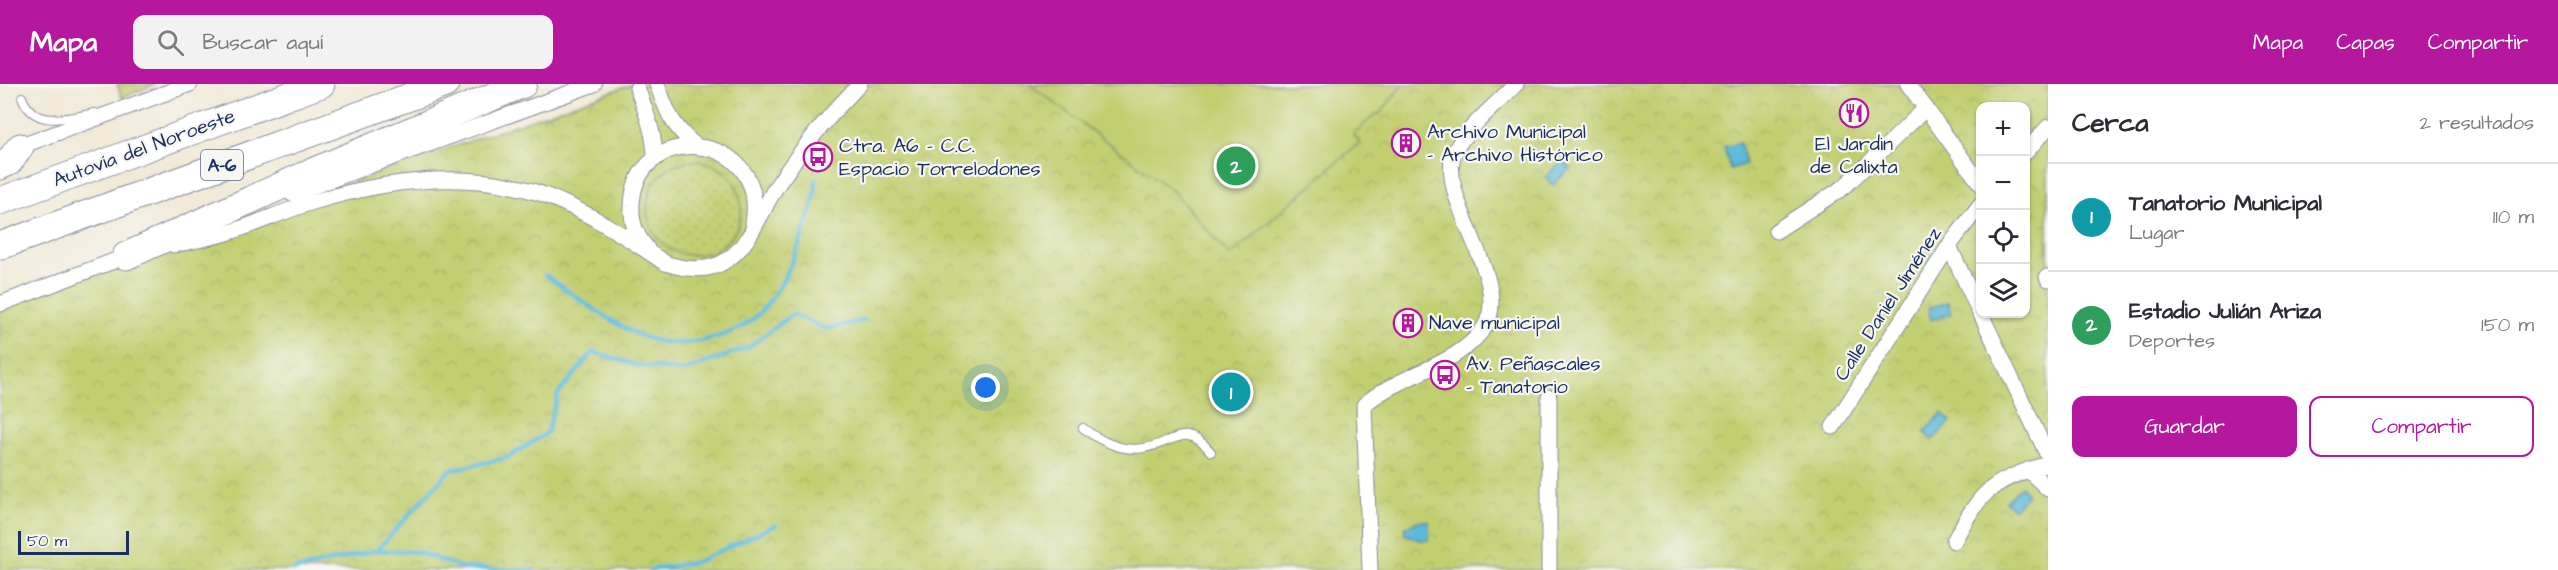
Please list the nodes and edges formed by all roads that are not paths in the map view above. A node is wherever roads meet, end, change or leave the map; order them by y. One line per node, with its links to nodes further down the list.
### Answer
1 (190, 84): 12 (street)
2 (321, 84): 21 (highway, Autovía del Noroeste / A-6)
3 (445, 84): 25 (highway, A-6)
4 (523, 84): 28 (highway)
5 (594, 84): 28 (street)
6 (657, 84): 15 (street)
7 (860, 84): 23 (street)
8 (1516, 84): 41 (street)
9 (1908, 84): 13 (street)
10 (637, 88): 18 (street)
11 (22, 98): 12 (lane)
12 (126, 108): 17 (street)
13 (1926, 108): 20 (street); 24 (street)
14 (2048, 127): 16 (street)
15 (695, 146): 18 (street); 23 (street)
16 (2030, 147)
17 (10, 150): 19 (highway)
18 (655, 159): 27 (street)
19 (0, 166)
20 (1976, 177)
21 (0, 201)
22 (1976, 210): 26 (street, Calle Daniel Jiménez)
23 (753, 226): 27 (street)
24 (1776, 231)
25 (0, 246)
26 (1949, 246): 29 (street); 33 (street, Calle Daniel Jiménez)
27 (652, 254): 28 (street)
28 (126, 256): 30 (street)
29 (1976, 303)
30 (0, 304)
31 (1983, 318): 36 (street)
32 (1549, 398): 42 (street)
33 (1833, 427)
34 (1083, 428): 35 (lane)
35 (1211, 452)
36 (2048, 456)
37 (2048, 464): 38 (street)
38 (2028, 470): 39 (street); 40 (street)
39 (2048, 489)
40 (1954, 541)
41 (1370, 570)
42 (1550, 570)

